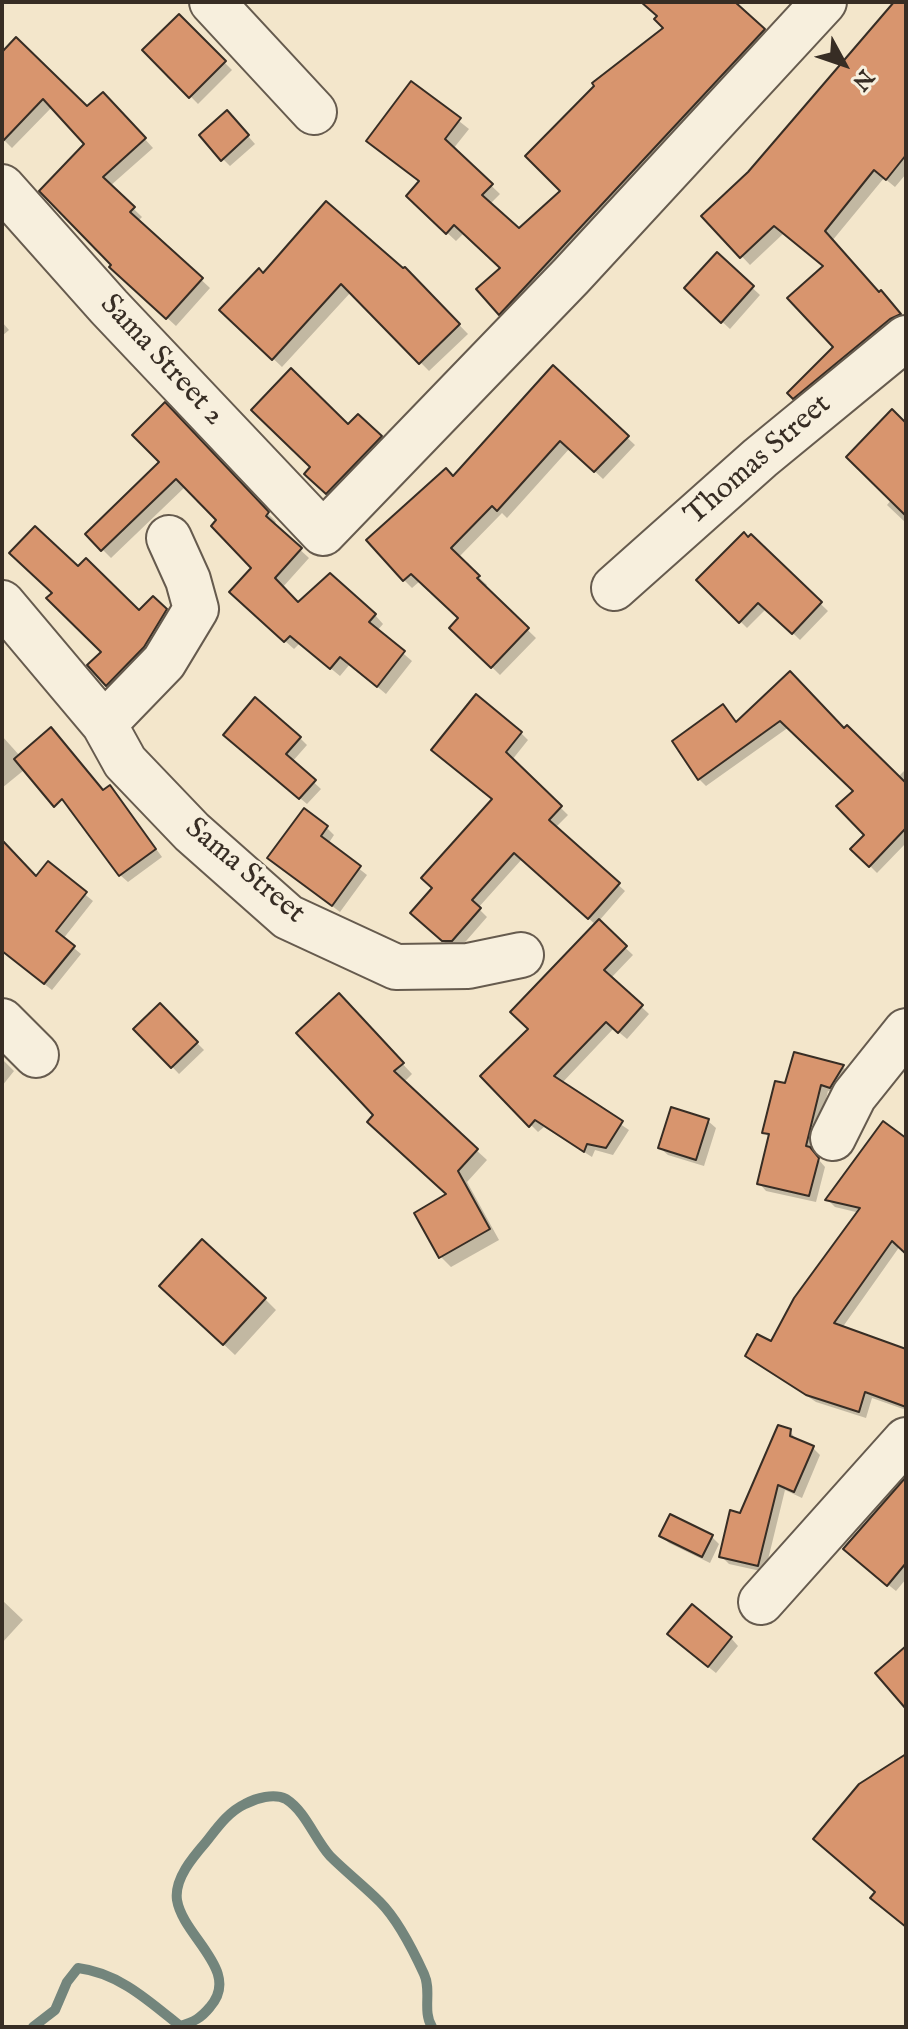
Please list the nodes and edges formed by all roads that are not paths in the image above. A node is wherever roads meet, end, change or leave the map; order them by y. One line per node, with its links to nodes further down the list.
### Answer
1 (212, 2): 3 (street)
2 (824, 2): 4 (street, Sama Street 2)
3 (314, 112)
4 (4, 193)
5 (906, 338): 7 (street, Thomas Street)
6 (169, 538): 9 (street)
7 (614, 588)
8 (2, 603): 9 (street, Sama Street)
9 (104, 724): 10 (street, Sama Street)
10 (521, 955)
11 (2, 1021): 13 (street)
12 (906, 1031): 14 (street)
13 (36, 1055)
14 (833, 1138)
15 (906, 1440): 16 (street)
16 (761, 1602)

